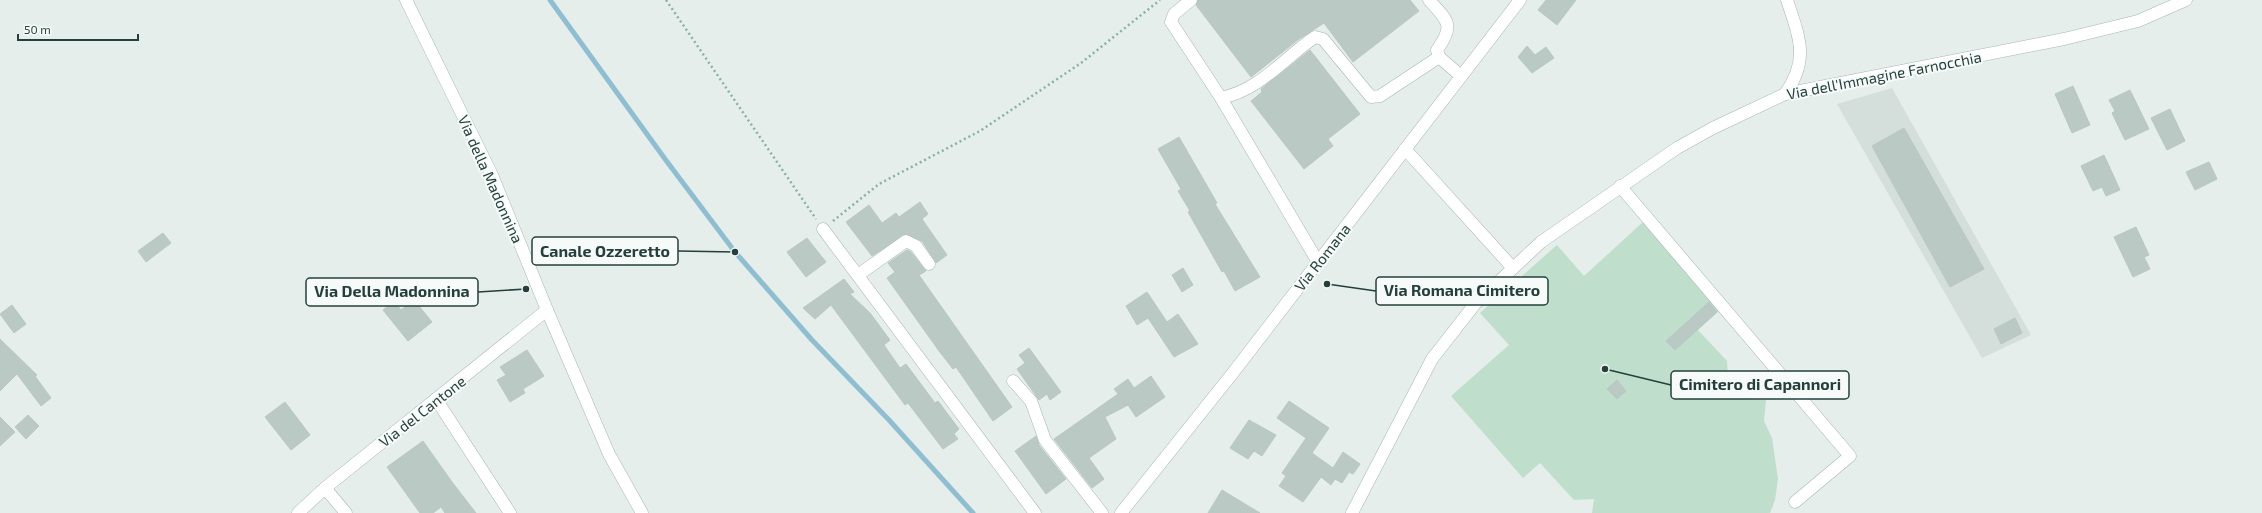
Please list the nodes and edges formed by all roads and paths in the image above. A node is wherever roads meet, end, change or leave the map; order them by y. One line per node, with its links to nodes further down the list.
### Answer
1 (406, 0): 20 (street, Via della Madonnina)
2 (666, 0): 15 (path)
3 (1160, 0): 15 (path)
4 (1191, 0): 12 (street)
5 (1430, 0): 9 (street)
6 (1520, 0): 10 (street, Via Romana)
7 (1786, 0): 11 (street)
8 (2186, 0): 11 (street, Via dell'Immagine Farnocchia)
9 (1439, 57): 10 (street); 12 (street)
10 (1461, 76): 13 (street, Via Romana)
11 (1785, 94): 14 (street, Via dell'Immagine Farnocchia)
12 (1222, 98): 16 (street)
13 (1405, 149): 16 (street, Via Romana); 18 (street)
14 (1620, 186): 18 (street, Via dell'Immagine Farnocchia); 24 (street)
15 (823, 229): 19 (street)
16 (1318, 262): 31 (street, Via Romana)
17 (929, 264): 19 (street)
18 (1512, 267): 32 (street, Via dell'Immagine Farnocchia)
19 (858, 275): 29 (street)
20 (547, 310): 22 (street, Via del Cantone); 28 (street, Via della Madonnina)
21 (1013, 381): 30 (street)
22 (436, 399): 23 (street, Via del Cantone); 27 (street)
23 (325, 488): 25 (street, Via del Cantone); 26 (street)
24 (1795, 502)
25 (298, 513)
26 (346, 513)
27 (510, 513)
28 (642, 513)
29 (1035, 513)
30 (1102, 513)
31 (1121, 513)
32 (1352, 513)

